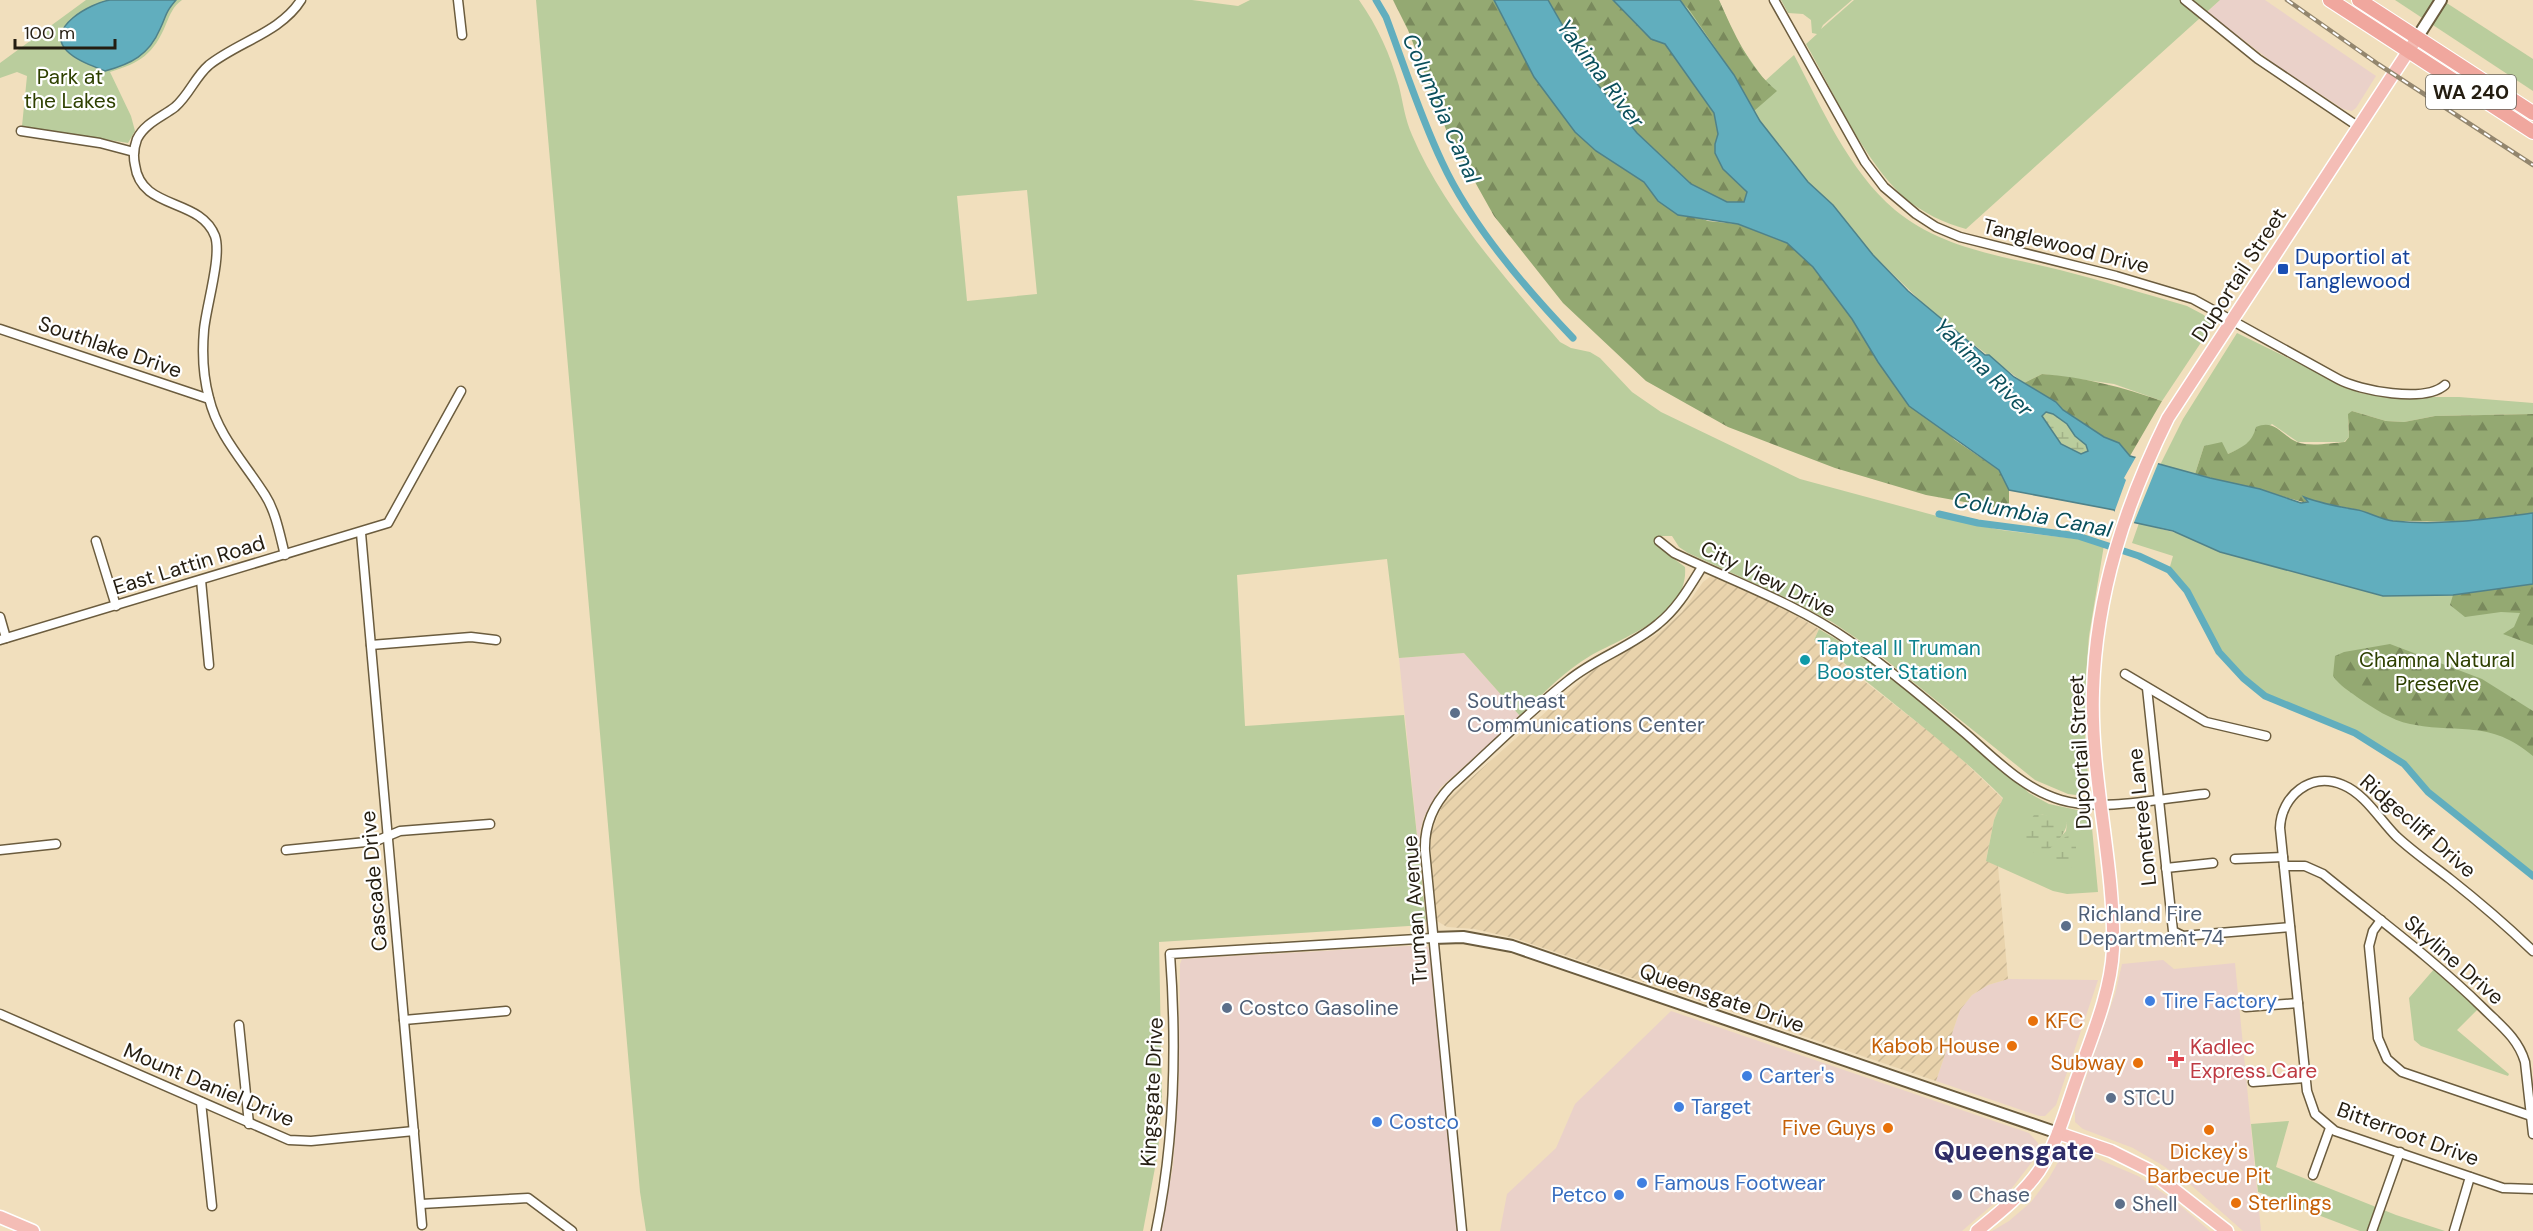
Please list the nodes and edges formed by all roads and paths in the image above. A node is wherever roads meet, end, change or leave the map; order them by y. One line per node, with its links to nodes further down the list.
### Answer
1 (301, 0): 15 (street)
2 (458, 0): 8 (street)
3 (1774, 0): 16 (street, Tanglewood Drive)
4 (2185, 0): 12 (street)
5 (2330, 0): 10 (highway, WA 240)
6 (2359, 0): 9 (highway, WA 240)
7 (2442, 0): 9 (street, Duportail Street)
8 (462, 35)
9 (2417, 38): 10 (main road, Duportail Street); 11 (highway, WA 240)
10 (2409, 51): 12 (main road, Duportail Street); 14 (highway, WA 240)
11 (2533, 113)
12 (2359, 127): 16 (main road, Duportail Street)
13 (21, 131): 15 (street)
14 (2533, 132)
15 (134, 152): 20 (street)
16 (2232, 320): 18 (street, Tanglewood Drive); 38 (main road, Duportail Street)
17 (0, 329): 20 (street, Southlake Drive)
18 (2445, 385)
19 (461, 391): 21 (street, East Lattin Road)
20 (209, 399): 24 (street)
21 (361, 533): 24 (street, East Lattin Road); 31 (street, Cascade Drive)
22 (96, 540): 27 (street)
23 (1659, 541): 25 (street, City View Drive)
24 (285, 555): 26 (street, East Lattin Road)
25 (1702, 567): 38 (street, City View Drive); 50 (street, Truman Avenue)
26 (201, 580): 27 (street, East Lattin Road); 32 (street)
27 (116, 606): 29 (street, East Lattin Road)
28 (0, 617): 29 (street)
29 (3, 639)
30 (496, 640): 31 (street)
31 (371, 645): 40 (street, Cascade Drive)
32 (209, 665)
33 (2125, 674): 34 (street)
34 (2147, 688): 35 (street); 37 (street, Lonetree Lane)
35 (2266, 736)
36 (2205, 794): 37 (street, City View Drive)
37 (2158, 799): 38 (street, City View Drive); 47 (street, Lonetree Lane)
38 (2100, 804): 67 (main road, Duportail Street)
39 (490, 824): 40 (street)
40 (388, 837): 43 (street); 57 (street, Cascade Drive)
41 (56, 844): 42 (street)
42 (0, 850)
43 (286, 850)
44 (2235, 859): 45 (street, Skyline Drive)
45 (2284, 862): 48 (street, Skyline Drive); 49 (street, Bitterroot Drive); 51 (street, Ridgecliff Drive)
46 (2213, 863): 47 (street)
47 (2166, 868): 49 (street, Lonetree Lane)
48 (2381, 920): 59 (street, Skyline Drive); 63 (street)
49 (2290, 927): 53 (street, Bitterroot Drive)
50 (1433, 938): 52 (street, Queensgate Drive); 67 (street, Queensgate Drive); 80 (street, Truman Avenue)
51 (2533, 951)
52 (1170, 954): 79 (street, Kingsgate Drive)
53 (2298, 1003): 54 (street); 60 (street, Bitterroot Drive)
54 (2246, 1007)
55 (506, 1011): 57 (street)
56 (0, 1014): 62 (street, Mount Daniel Drive)
57 (404, 1020): 66 (street, Cascade Drive)
58 (239, 1025): 64 (street)
59 (2530, 1074): 63 (street, Skyline Drive)
60 (2305, 1078): 61 (street); 65 (street, Bitterroot Drive)
61 (2253, 1082)
62 (201, 1102): 64 (street, Mount Daniel Drive); 74 (street)
63 (2531, 1116): 68 (street, Skyline Drive)
64 (249, 1124): 66 (street, Mount Daniel Drive)
65 (2330, 1128): 69 (street, Bitterroot Drive); 70 (street)
66 (414, 1131): 73 (street, Cascade Drive)
67 (2058, 1133): 81 (main road, Duportail Street); 82 (main road, Queensgate Drive)
68 (2533, 1134)
69 (2400, 1152): 71 (street, Bitterroot Drive); 83 (street)
70 (2313, 1175)
71 (2470, 1177): 72 (street, Bitterroot Drive); 84 (street)
72 (2533, 1189)
73 (421, 1204): 76 (street, Cascade Drive); 78 (street)
74 (212, 1206)
75 (0, 1217): 77 (main road)
76 (422, 1225)
77 (33, 1231)
78 (572, 1231)
79 (1156, 1231)
80 (1462, 1231)
81 (1977, 1231)
82 (2227, 1231)
83 (2372, 1231)
84 (2454, 1231)

